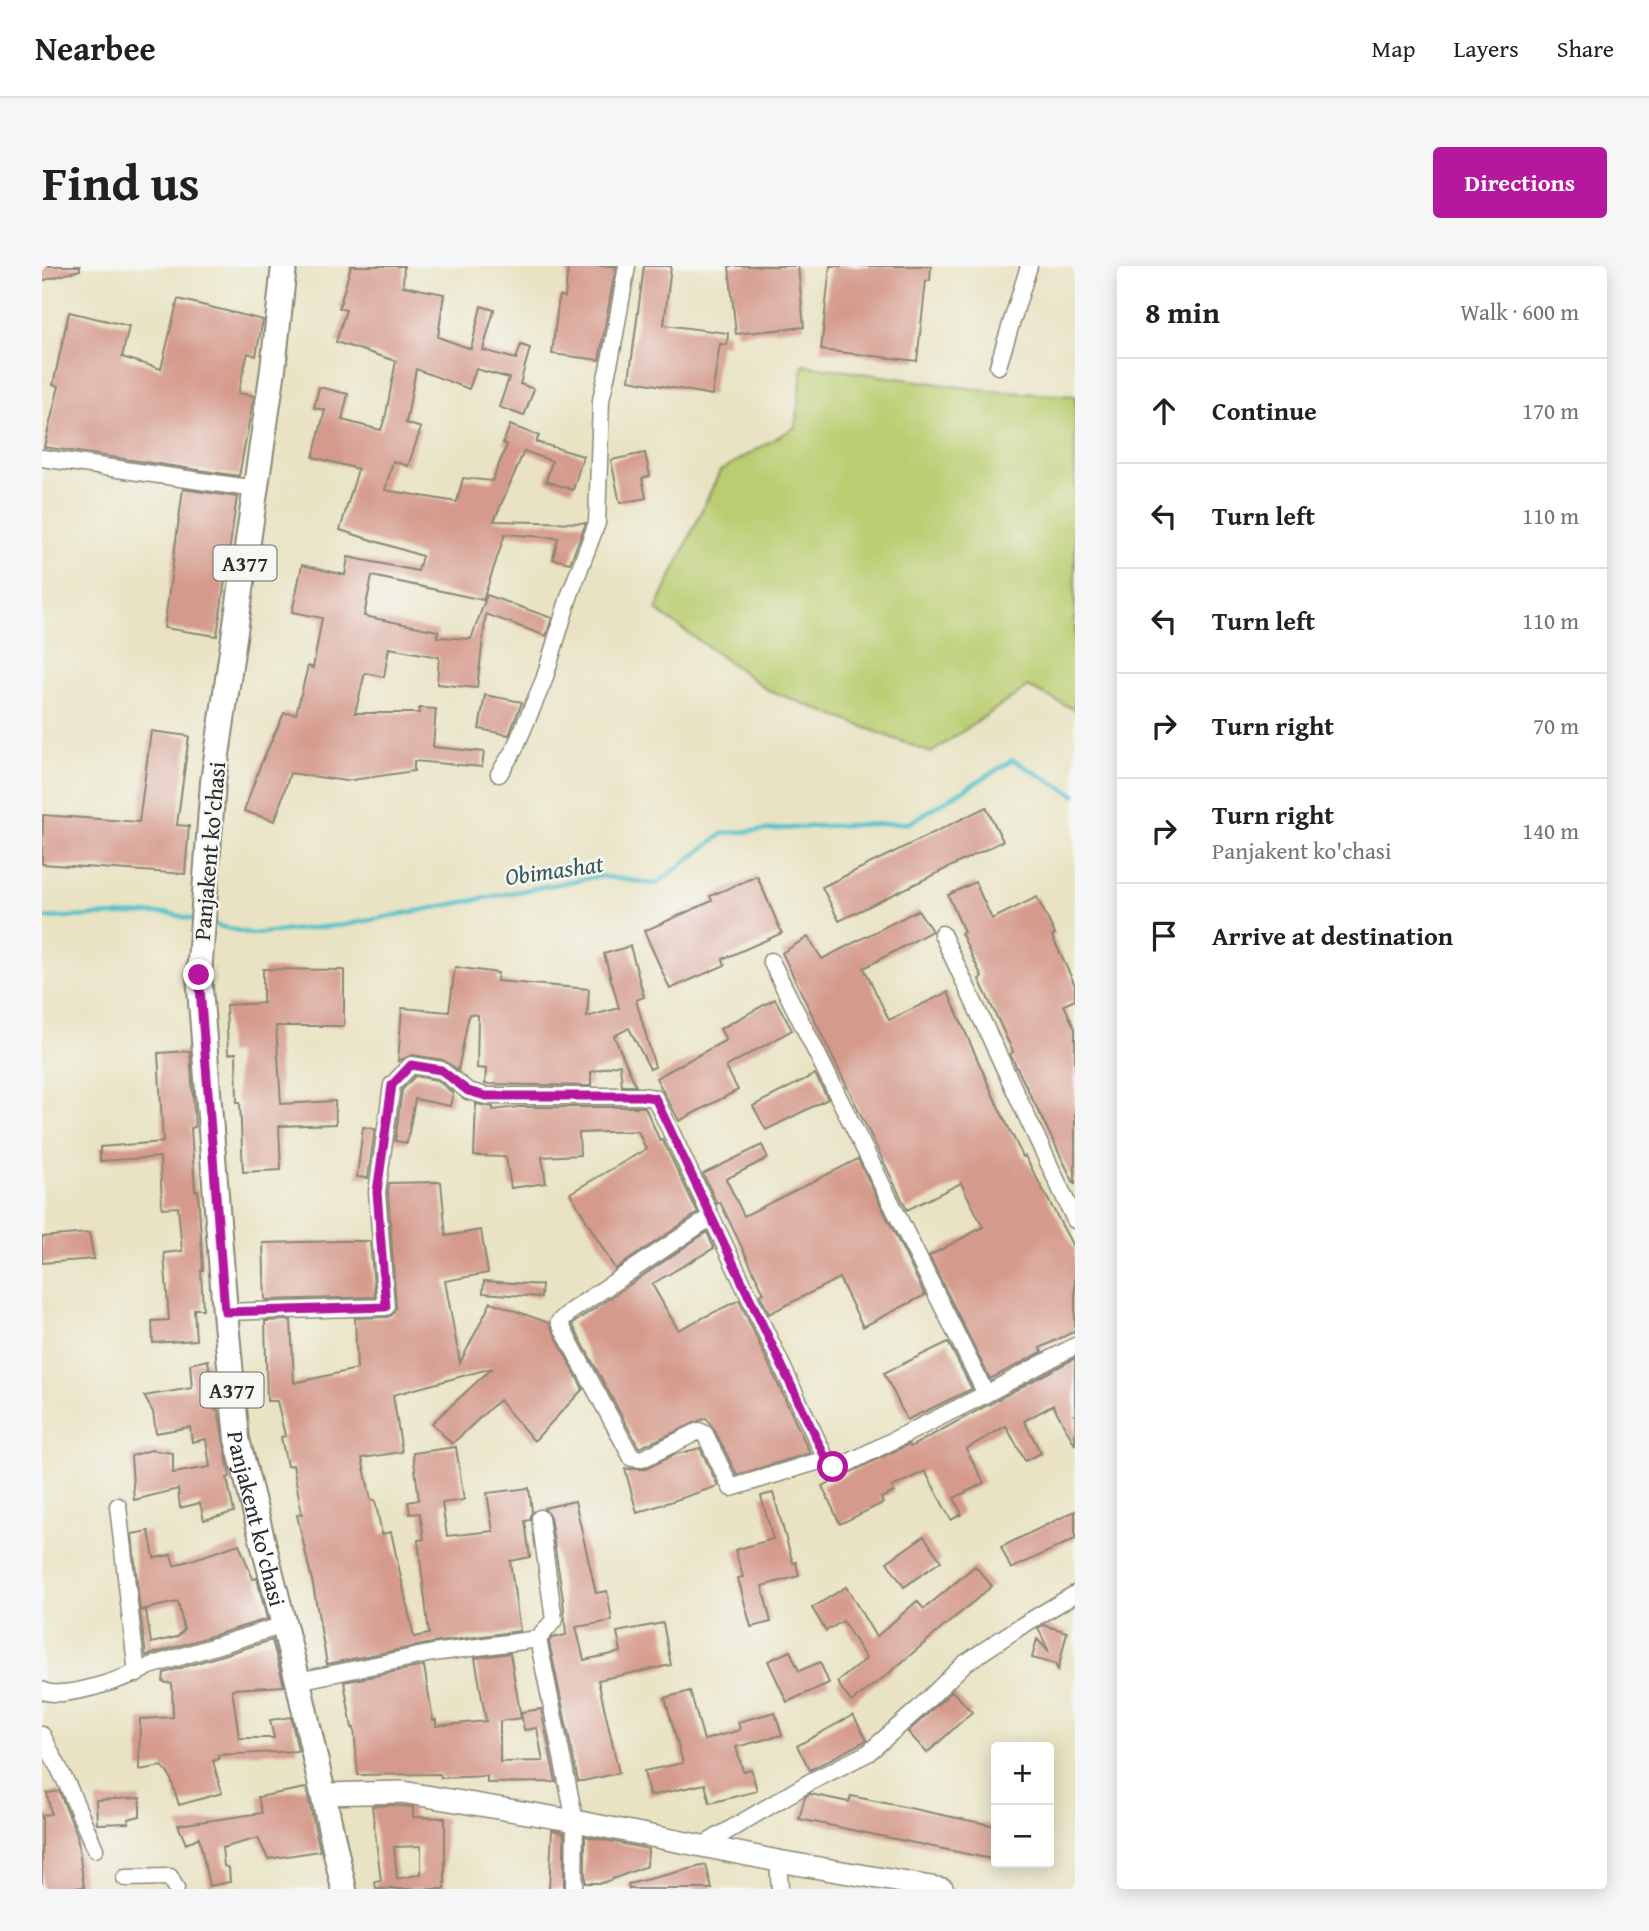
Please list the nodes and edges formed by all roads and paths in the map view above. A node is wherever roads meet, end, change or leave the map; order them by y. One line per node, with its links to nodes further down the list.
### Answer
1 (284, 266): 6 (main road, Panjakent ko'chasi / A377)
2 (627, 266): 7 (street)
3 (1029, 266): 4 (street)
4 (998, 366)
5 (42, 458): 6 (street)
6 (256, 489): 12 (main road, Panjakent ko'chasi / A377)
7 (499, 774)
8 (942, 934): 11 (street)
9 (771, 961): 14 (street)
10 (711, 1217): 12 (street); 15 (street); 15 (street)
11 (1075, 1220)
12 (225, 1312): 19 (main road, Panjakent ko'chasi / A377)
13 (1075, 1346): 14 (street)
14 (986, 1394): 15 (street)
15 (826, 1459)
16 (118, 1506): 21 (street)
17 (540, 1518): 20 (street)
18 (1075, 1594): 27 (street)
19 (284, 1625): 21 (street); 22 (main road, Panjakent ko'chasi / A377)
20 (538, 1639): 22 (street); 26 (street)
21 (137, 1674): 23 (street)
22 (298, 1681): 25 (main road, Panjakent ko'chasi / A377)
23 (42, 1690)
24 (42, 1735): 28 (street)
25 (324, 1794): 26 (main road); 33 (main road, Panjakent ko'chasi)
26 (575, 1821): 27 (main road); 34 (street)
27 (702, 1846): 29 (main road)
28 (95, 1849)
29 (778, 1861): 31 (main road); 35 (street)
30 (125, 1878): 32 (street)
31 (932, 1888)
32 (176, 1889)
33 (344, 1889)
34 (574, 1889)
35 (780, 1889)

